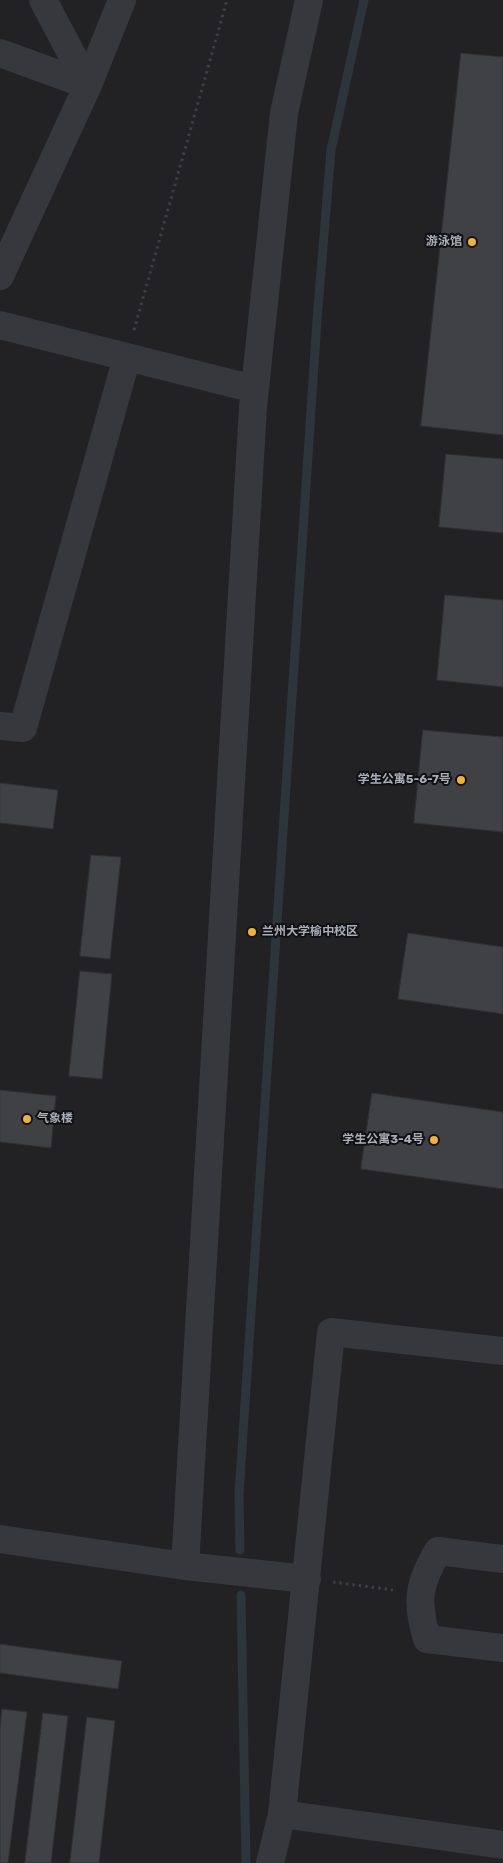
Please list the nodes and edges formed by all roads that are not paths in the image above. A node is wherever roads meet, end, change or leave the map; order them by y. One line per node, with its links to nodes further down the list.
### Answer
1 (44, 0): 5 (lane)
2 (122, 0): 5 (lane)
3 (309, 0): 9 (lane)
4 (0, 53): 5 (lane)
5 (88, 86): 6 (lane)
6 (0, 276)
7 (0, 325): 8 (lane)
8 (127, 357): 9 (lane); 10 (lane)
9 (254, 389): 14 (lane)
10 (0, 726)
11 (503, 1351): 15 (lane)
12 (0, 1539): 14 (lane)
13 (503, 1559): 16 (lane)
14 (185, 1566): 15 (lane)
15 (307, 1579): 17 (lane)
16 (503, 1648)
17 (282, 1814): 18 (lane); 19 (lane)
18 (503, 1845)
19 (270, 1863)

